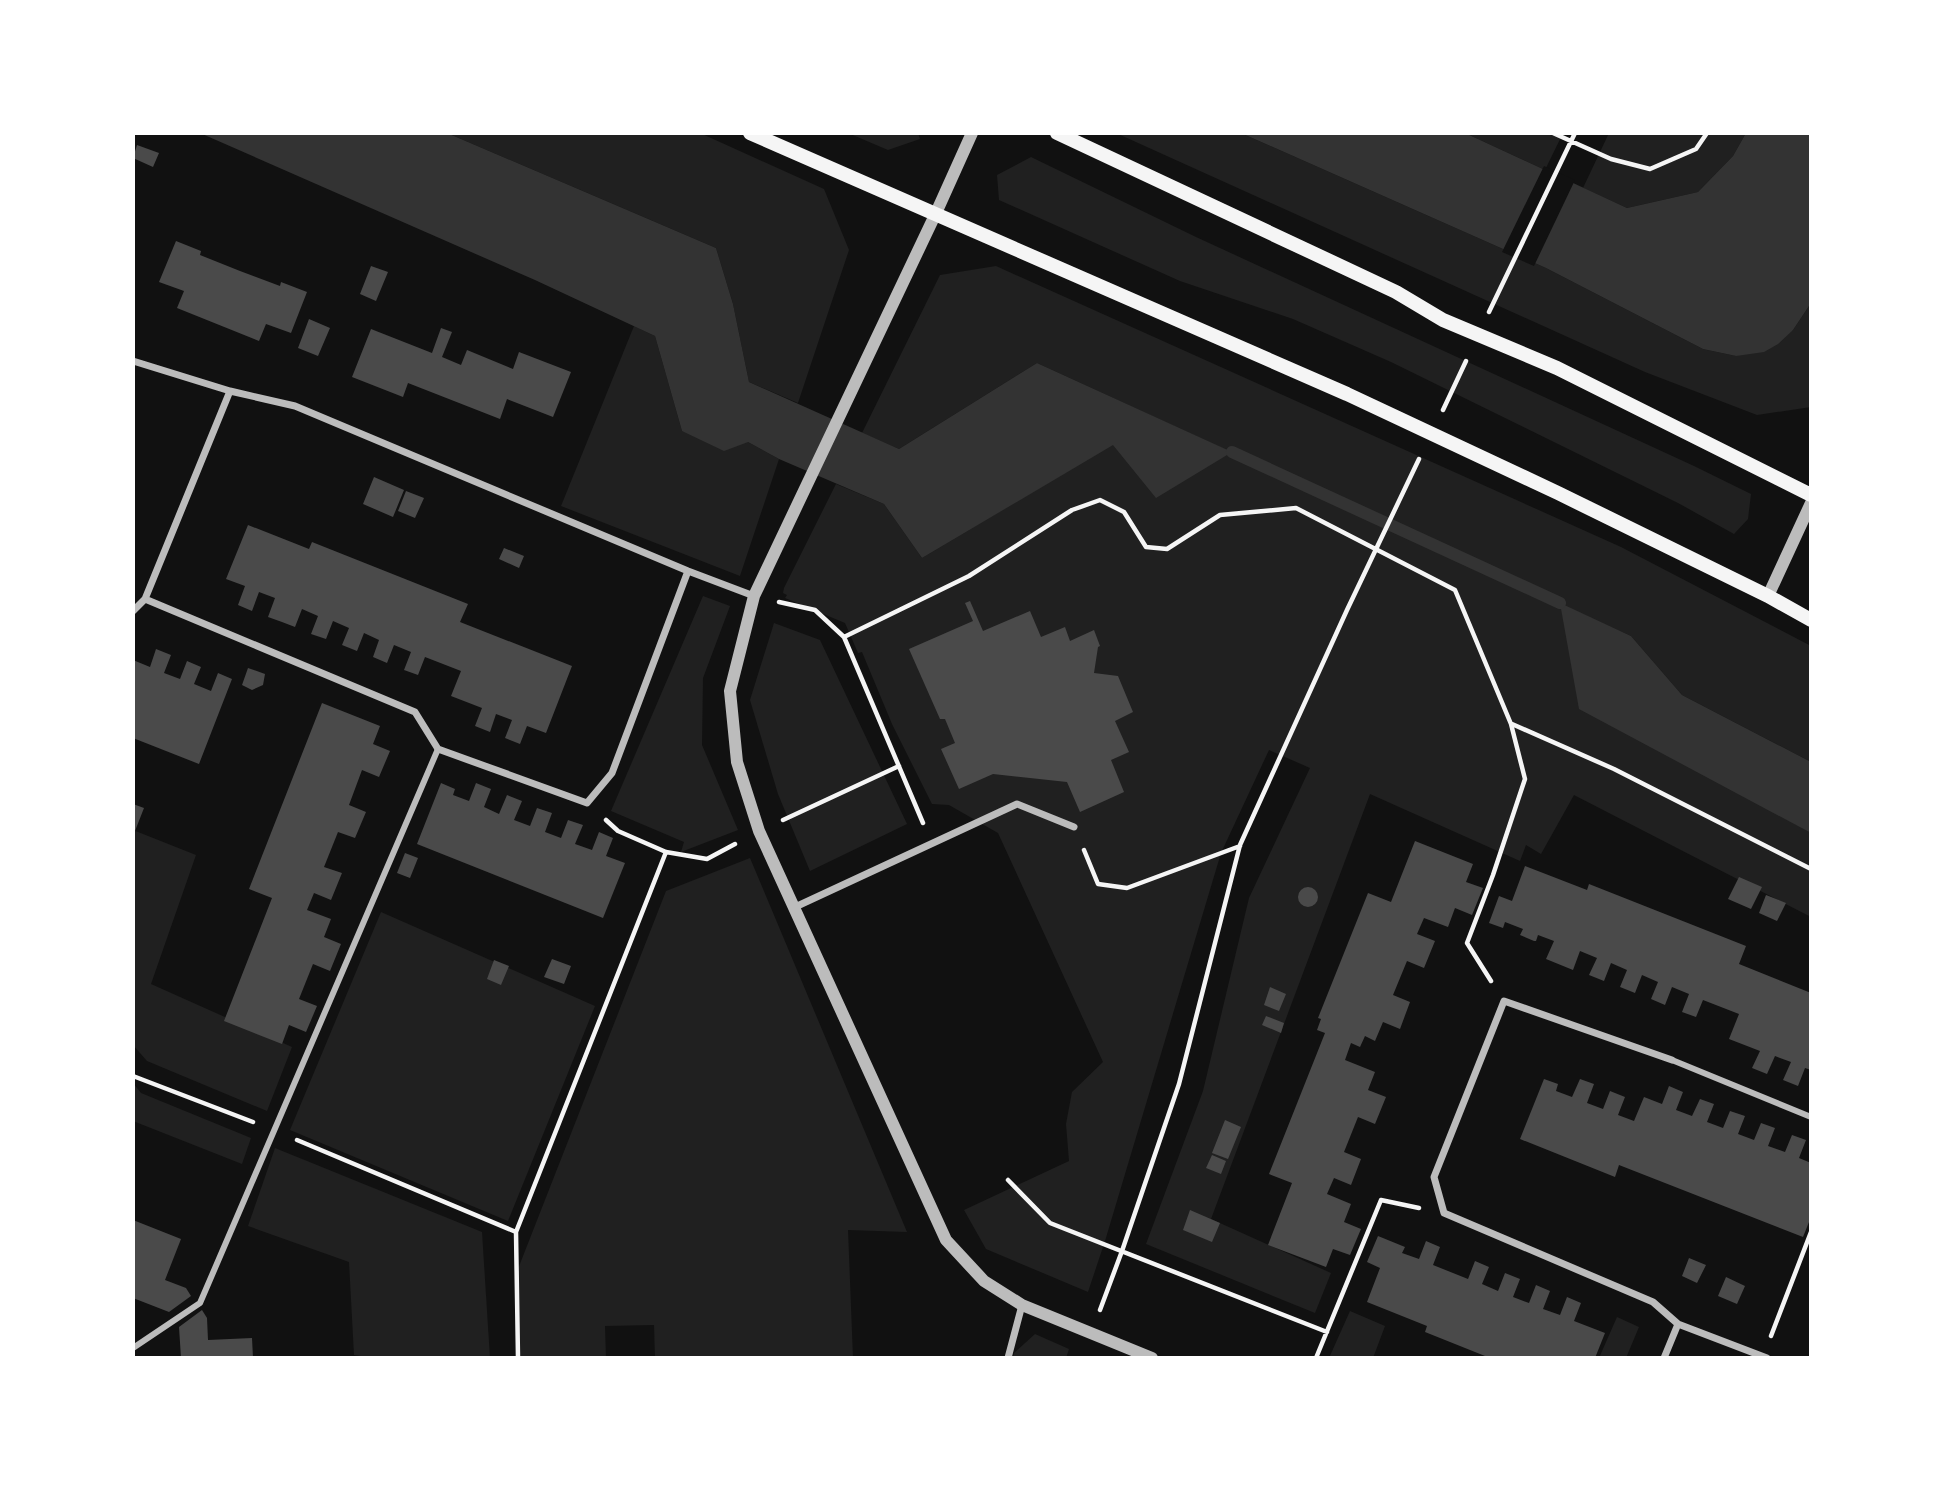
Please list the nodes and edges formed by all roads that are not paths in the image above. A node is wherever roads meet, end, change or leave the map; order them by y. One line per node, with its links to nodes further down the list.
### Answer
1 (750, 133): 4 (main road)
2 (972, 133): 4 (street)
3 (1057, 133): 7 (main road)
4 (936, 214): 10 (street); 11 (main road)
5 (133, 361): 6 (street)
6 (230, 391): 9 (street); 12 (street)
7 (1811, 495)
8 (1811, 503): 11 (street)
9 (688, 571): 10 (street); 15 (street)
10 (754, 596): 17 (street)
11 (1768, 596): 14 (main road)
12 (145, 599): 13 (street); 15 (street)
13 (133, 611)
14 (1811, 620)
15 (438, 749): 22 (street)
16 (1074, 827): 17 (street)
17 (793, 908): 20 (street)
18 (1672, 1060): 19 (street); 21 (street)
19 (1811, 1117)
20 (1021, 1305): 24 (street); 25 (street)
21 (1678, 1324): 23 (street); 26 (street)
22 (133, 1348)
23 (1765, 1357)
24 (1008, 1358)
25 (1152, 1358)
26 (1664, 1358)

